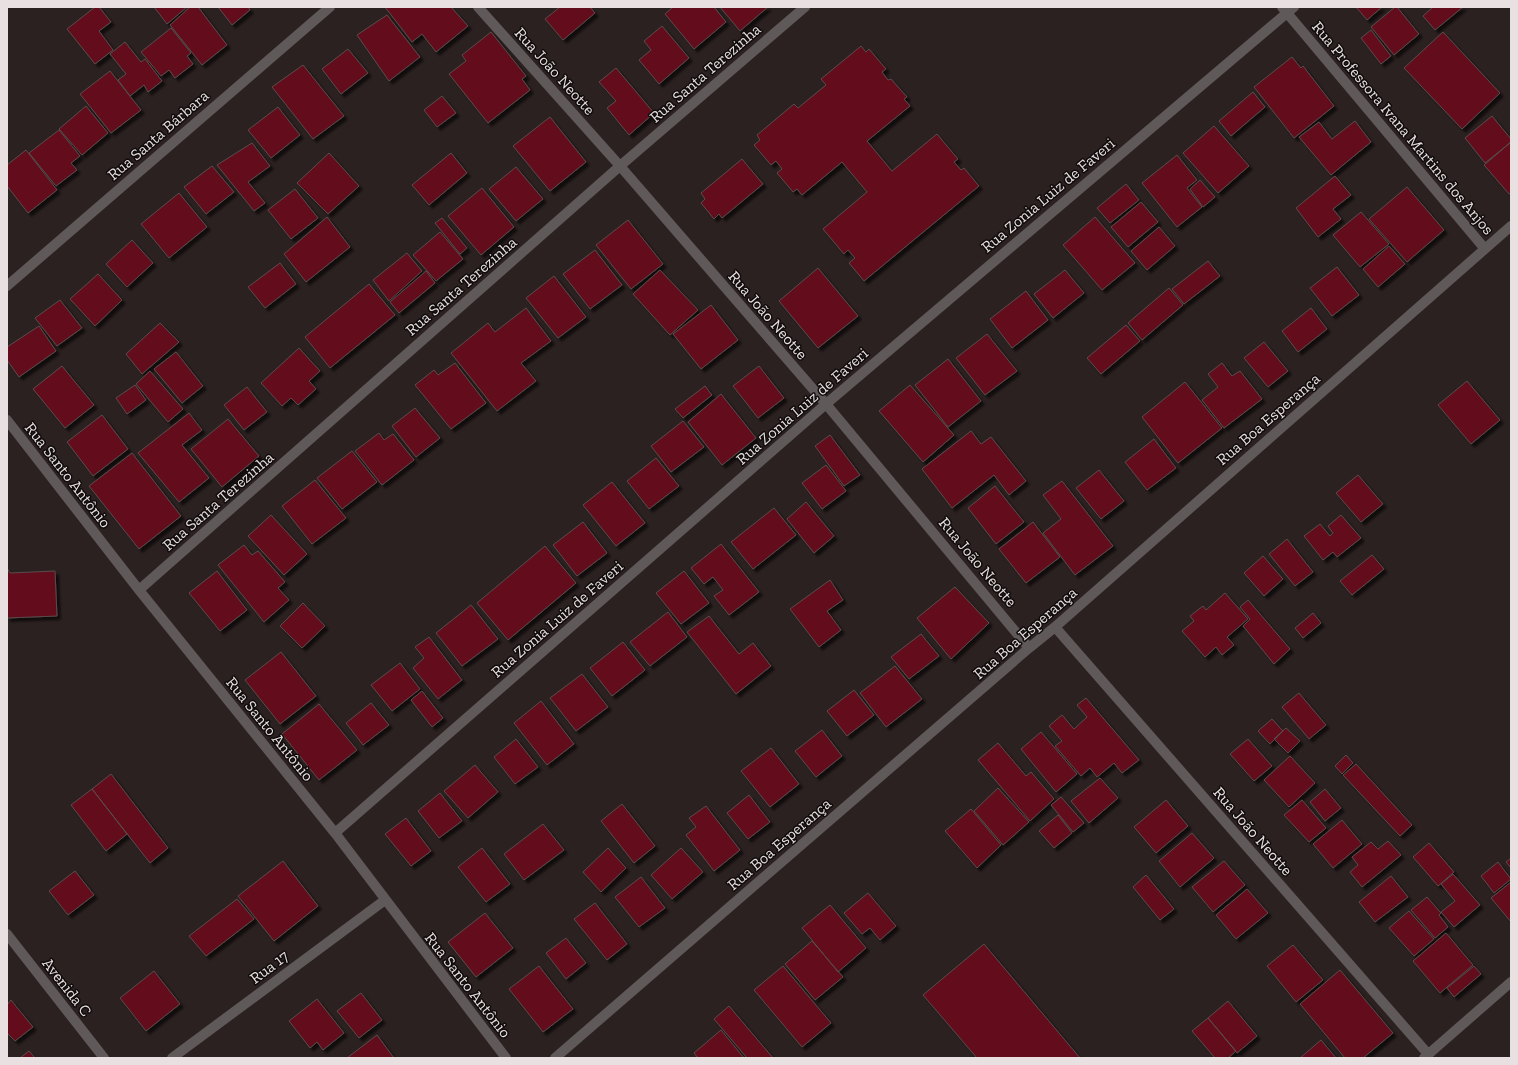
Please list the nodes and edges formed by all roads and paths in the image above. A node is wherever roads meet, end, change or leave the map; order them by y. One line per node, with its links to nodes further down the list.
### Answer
1 (330, 7): 8 (street, Rua Santa Bárbara)
2 (478, 7): 5 (street, Rua João Neotte)
3 (805, 7): 5 (street, Rua Santa Terezinha)
4 (1288, 9): 7 (street, Rua Professora Ivana Martins dos Anjos); 9 (street, Rua Zonia Luiz de Faveri)
5 (620, 166): 9 (street, Rua João Neotte); 11 (street, Rua Santa Terezinha)
6 (1511, 226): 7 (street, Rua Boa Esperança)
7 (1484, 249): 12 (street, Rua Boa Esperança)
8 (7, 286)
9 (826, 404): 13 (street, Rua João Neotte); 14 (street, Rua Zonia Luiz de Faveri)
10 (7, 420): 11 (street, Rua Santo Antônio)
11 (139, 590): 14 (street, Rua Santo Antônio)
12 (1055, 627): 13 (street, Rua Boa Esperança); 18 (street, Rua João Neotte)
13 (1029, 648): 22 (street, Rua Boa Esperança)
14 (335, 833): 15 (street, Rua Santo Antônio)
15 (385, 900): 20 (street, Rua 17); 21 (street, Rua Santo Antônio)
16 (7, 934): 19 (street, Avenida C)
17 (1511, 982): 18 (street)
18 (1426, 1056)
19 (104, 1058)
20 (172, 1058)
21 (506, 1058)
22 (555, 1058)

